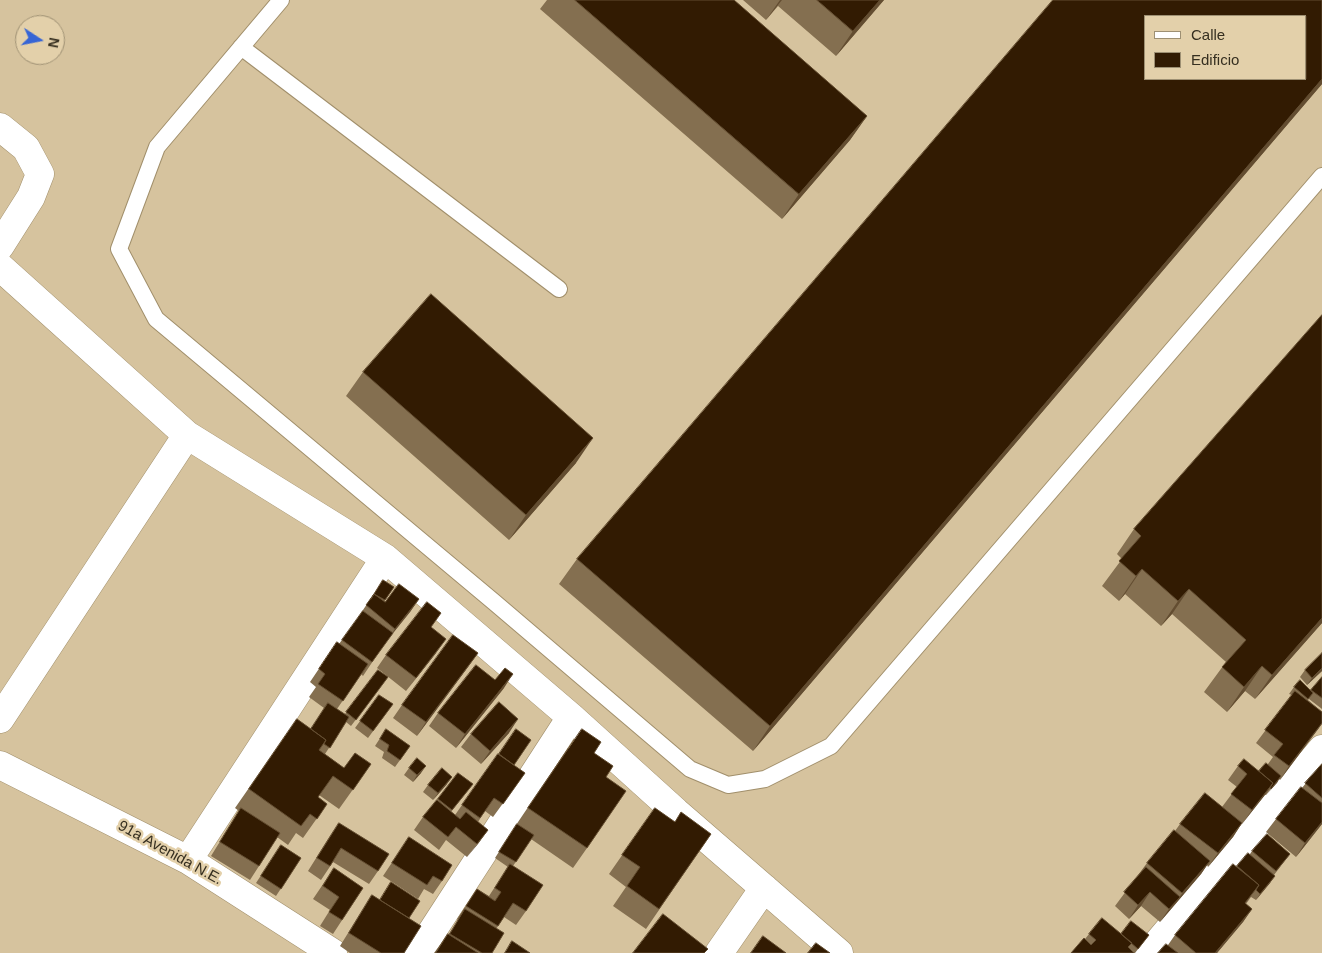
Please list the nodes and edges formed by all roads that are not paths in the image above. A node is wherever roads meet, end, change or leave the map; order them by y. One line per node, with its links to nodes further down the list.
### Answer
1 (281, 0): 2 (lane)
2 (241, 47): 4 (lane); 7 (lane)
3 (0, 127): 5 (street)
4 (1322, 176)
5 (0, 246)
6 (0, 267): 8 (street)
7 (559, 289)
8 (187, 436): 9 (street); 11 (street)
9 (384, 558): 10 (street); 14 (street)
10 (570, 717): 15 (street); 17 (street)
11 (0, 719)
12 (1322, 749): 20 (street)
13 (0, 765): 14 (street, 91a Avenida N.E.)
14 (188, 860): 16 (street, 91a Avenida N.E.)
15 (764, 888): 18 (street); 19 (street)
16 (333, 953)
17 (418, 953)
18 (719, 953)
19 (840, 953)
20 (1149, 953)

